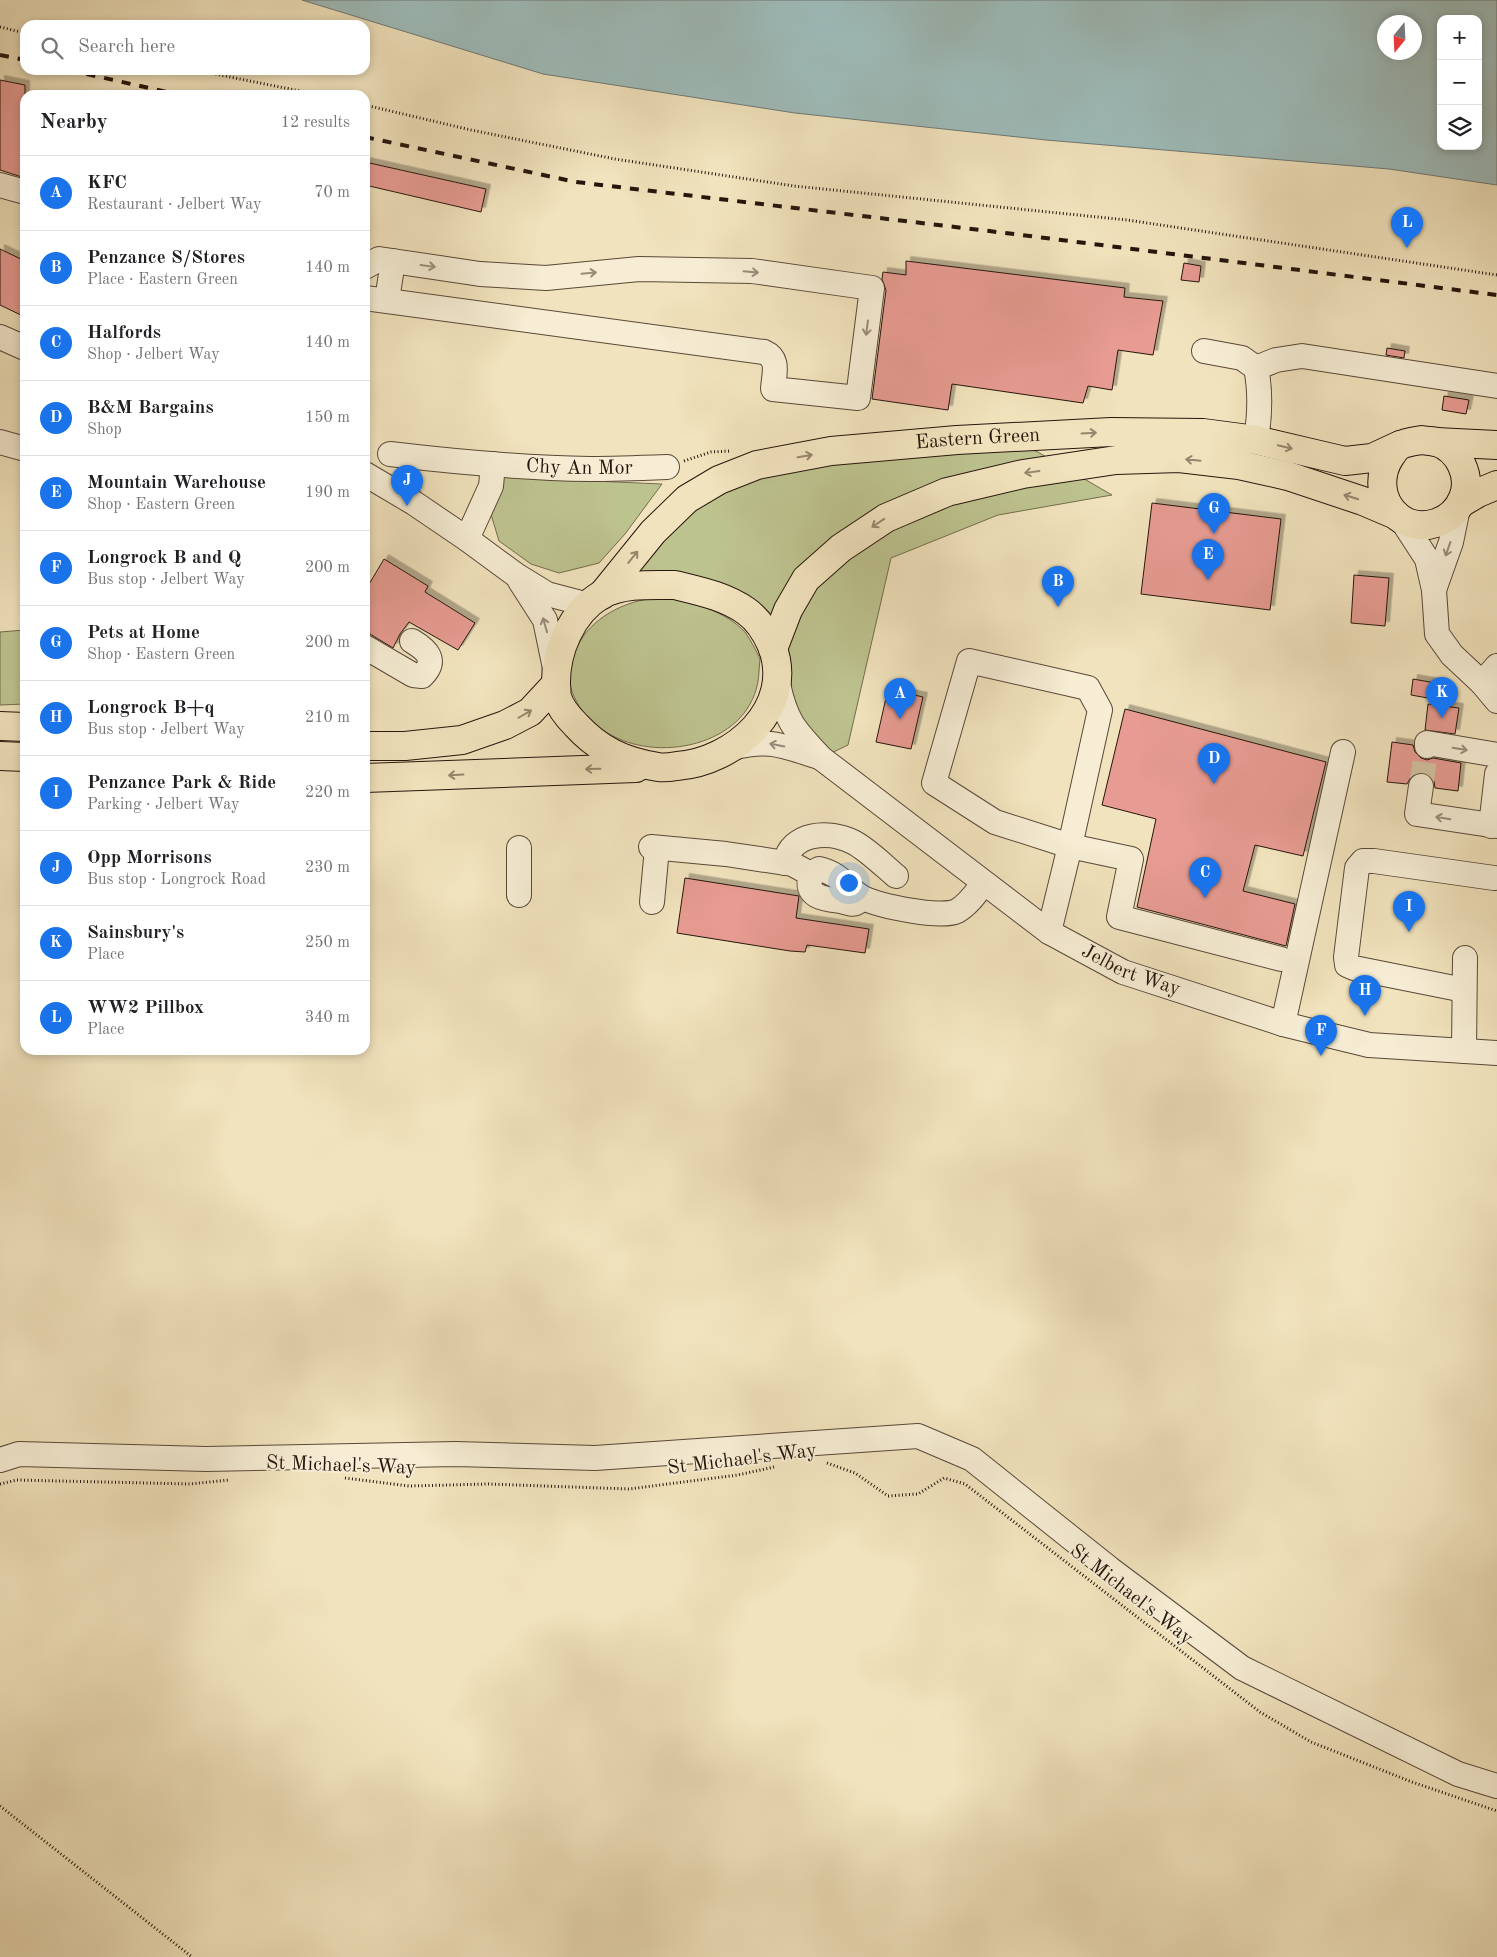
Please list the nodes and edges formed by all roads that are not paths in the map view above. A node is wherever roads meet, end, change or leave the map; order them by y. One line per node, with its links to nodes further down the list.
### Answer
1 (0, 185): 2 (street)
2 (20, 191)
3 (393, 261): 4 (street); 5 (street); 5 (street, one-way to 5)
4 (370, 264)
5 (376, 299)
6 (0, 337): 7 (street)
7 (20, 346)
8 (1204, 351): 9 (street)
9 (1256, 368): 10 (street); 11 (street)
10 (1497, 386)
11 (1256, 440): 15 (highway, Eastern Green, one-way to 15); 27 (highway, Eastern Green, one-way to 11)
12 (0, 442): 16 (street)
13 (1436, 442): 14 (highway); 15 (highway); 22 (highway)
14 (1497, 445)
15 (1400, 446): 23 (highway)
16 (20, 448)
17 (390, 454): 18 (street, Chy An Mor)
18 (493, 464): 19 (street, Chy An Mor); 24 (street)
19 (667, 467)
20 (370, 477): 24 (street)
21 (1497, 485): 22 (highway)
22 (1460, 505): 23 (highway); 26 (street, one-way to 26)
23 (1398, 517): 26 (street); 29 (highway, Eastern Green, one-way to 29)
24 (467, 539): 25 (street)
25 (516, 575): 27 (street); 32 (street, one-way to 25)
26 (1434, 590): 31 (street)
27 (595, 600): 29 (highway); 32 (highway, Eastern Green)
28 (412, 641): 30 (street)
29 (773, 648): 33 (highway)
30 (370, 650)
31 (1490, 674): 34 (street)
32 (556, 678): 37 (highway, one-way to 32); 45 (highway)
33 (778, 684): 39 (highway); 44 (street, Jelbert Way)
34 (1497, 701)
35 (0, 726): 36 (highway)
36 (20, 727)
37 (370, 746)
38 (1427, 746): 41 (street, one-way to 41)
39 (732, 748): 44 (street, Jelbert Way, one-way to 39); 45 (highway)
40 (1343, 752): 62 (street)
41 (1497, 755)
42 (0, 756): 43 (highway)
43 (20, 757)
44 (821, 758): 55 (street, Jelbert Way)
45 (659, 767): 47 (highway, one-way to 47)
46 (1497, 774): 49 (street)
47 (370, 778)
48 (1421, 786): 49 (street, one-way to 48)
49 (1494, 826)
50 (1070, 846): 50 (street); 58 (street); 60 (street)
51 (519, 848): 56 (street)
52 (785, 863): 53 (street); 55 (street); 57 (street)
53 (896, 876)
54 (1494, 878): 61 (street)
55 (984, 884): 58 (street, Jelbert Way)
56 (519, 895)
57 (652, 902)
58 (1049, 932): 62 (street, Jelbert Way)
59 (1465, 958): 61 (street)
60 (1281, 959)
61 (1464, 990): 63 (street)
62 (1283, 1024): 63 (street, Jelbert Way)
63 (1464, 1051): 64 (street, Jelbert Way)
64 (1497, 1053)
65 (0, 1460): 66 (street)
66 (1497, 1786)

